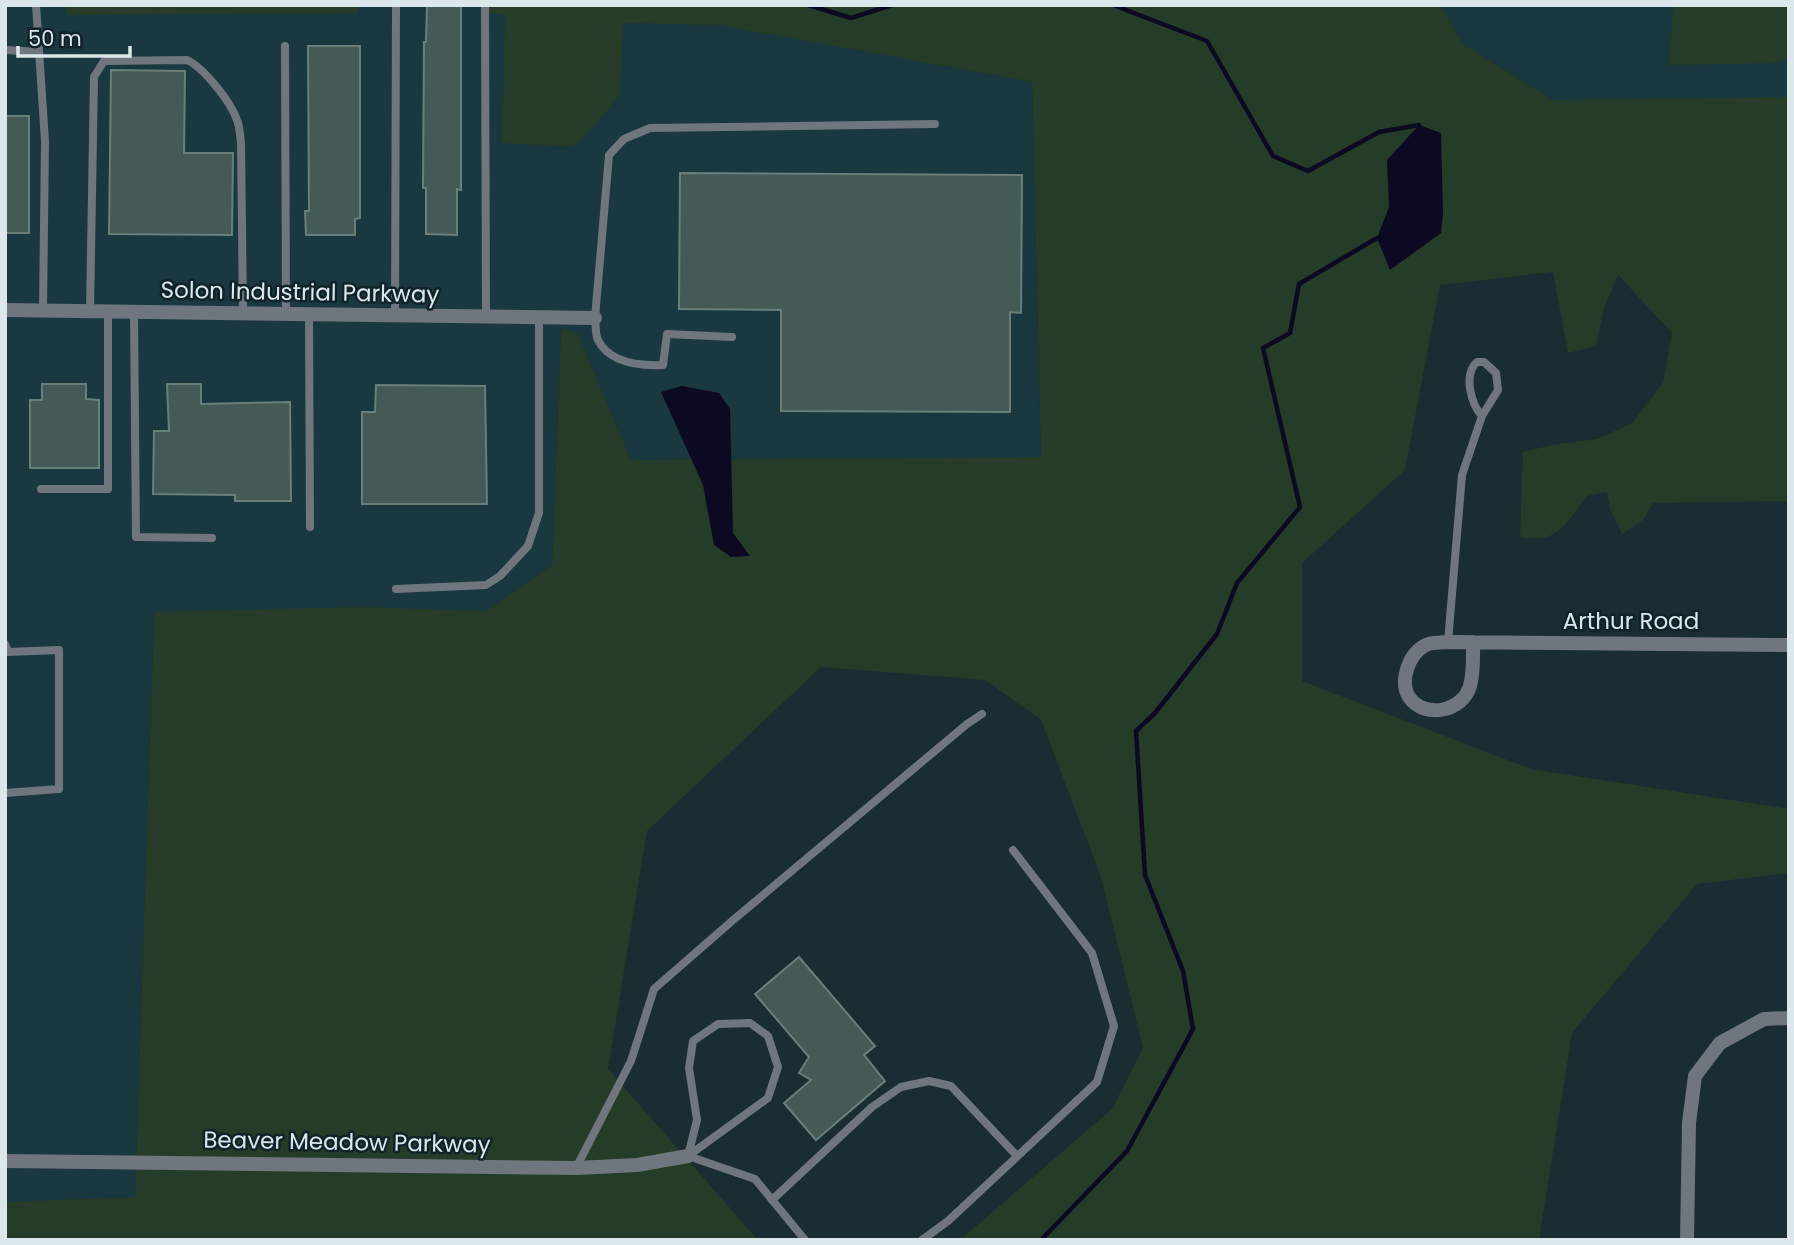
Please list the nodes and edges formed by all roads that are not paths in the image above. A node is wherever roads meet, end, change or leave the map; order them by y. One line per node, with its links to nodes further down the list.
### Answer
1 (36, 5): 6 (lane)
2 (396, 5): 16 (lane)
3 (485, 5): 17 (lane)
4 (285, 47): 14 (lane)
5 (5, 50): 6 (lane)
6 (39, 51): 9 (lane)
7 (935, 124): 19 (lane)
8 (5, 310): 9 (street, Solon Industrial Parkway)
9 (43, 310): 10 (street, Solon Industrial Parkway)
10 (90, 311): 11 (street, Solon Industrial Parkway); 13 (lane)
11 (108, 312): 12 (street, Solon Industrial Parkway); 22 (lane)
12 (134, 312): 13 (street, Solon Industrial Parkway); 24 (lane)
13 (243, 313): 14 (street, Solon Industrial Parkway)
14 (286, 314): 15 (street, Solon Industrial Parkway)
15 (309, 314): 16 (street, Solon Industrial Parkway); 23 (lane)
16 (395, 316): 17 (street, Solon Industrial Parkway)
17 (486, 317): 18 (street, Solon Industrial Parkway)
18 (539, 317): 19 (street, Solon Industrial Parkway); 25 (lane)
19 (595, 318): 20 (lane)
20 (732, 337)
21 (1482, 416): 21 (lane); 26 (lane)
22 (41, 489)
23 (310, 527)
24 (212, 538)
25 (396, 589)
26 (1448, 642): 27 (street, Arthur Road); 27 (street, Arthur Road)
27 (1473, 642): 29 (street, Arthur Road)
28 (5, 644): 31 (lane)
29 (1789, 645)
30 (982, 714): 37 (lane)
31 (5, 793)
32 (1013, 850): 35 (lane)
33 (1789, 1018): 41 (street)
34 (688, 1156): 34 (lane); 37 (street, Beaver Meadow Parkway); 38 (lane)
35 (1017, 1156): 38 (lane); 40 (lane)
36 (5, 1161): 37 (street, Beaver Meadow Parkway)
37 (576, 1168)
38 (772, 1200): 39 (lane)
39 (805, 1240)
40 (922, 1240)
41 (1687, 1240)

